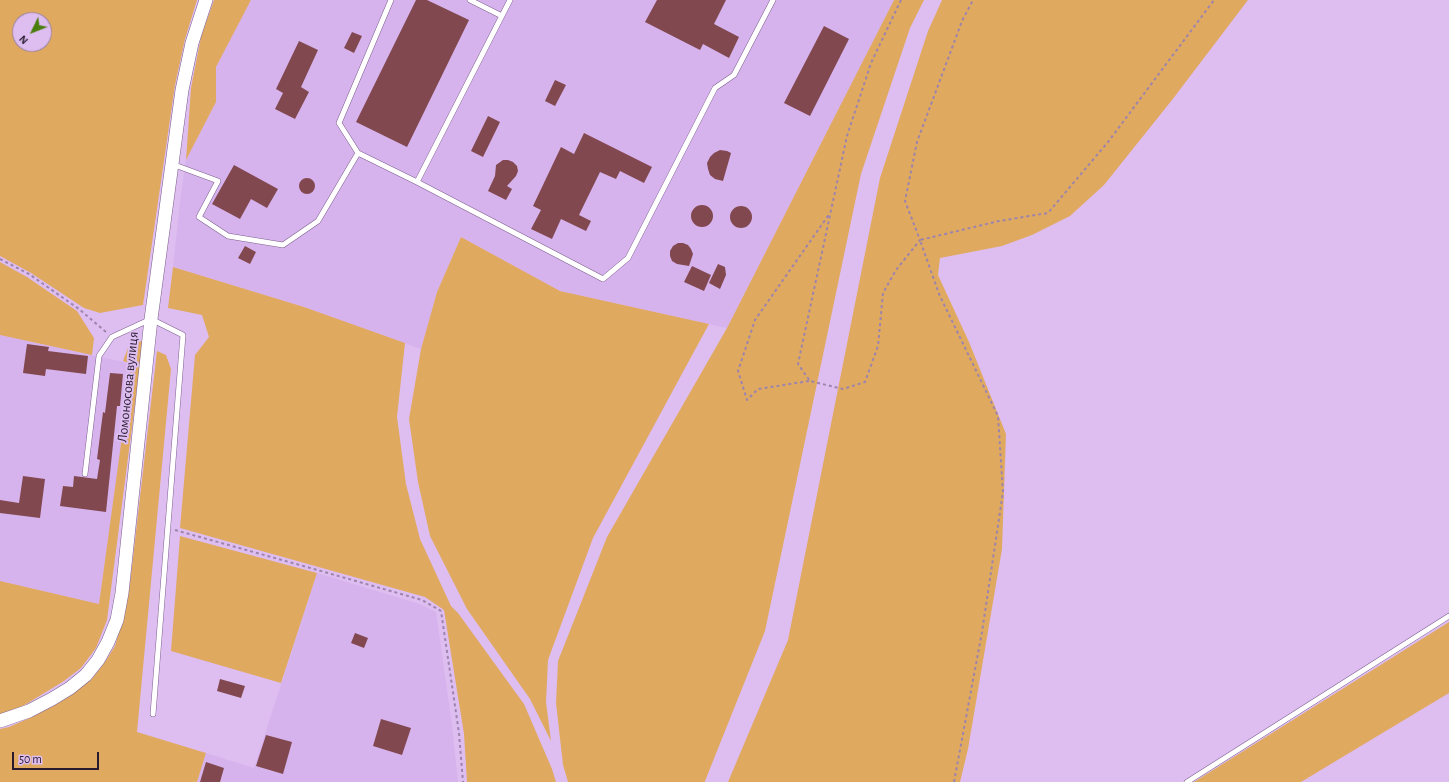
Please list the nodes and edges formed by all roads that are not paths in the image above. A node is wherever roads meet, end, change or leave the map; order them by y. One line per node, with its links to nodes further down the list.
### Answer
1 (206, 0): 8 (street, Ломоносова вулиця)
2 (391, 0): 7 (lane)
3 (470, 0): 6 (lane)
4 (510, 0): 6 (lane)
5 (773, 0): 9 (lane)
6 (502, 16): 9 (lane)
7 (358, 154): 8 (lane); 9 (lane)
8 (172, 164): 10 (street, Ломоносова вулиця)
9 (417, 182)
10 (152, 319): 11 (lane); 13 (lane); 14 (street, Ломоносова вулиця)
11 (85, 474)
12 (1449, 616): 15 (lane)
13 (153, 714)
14 (0, 721)
15 (1187, 782)

